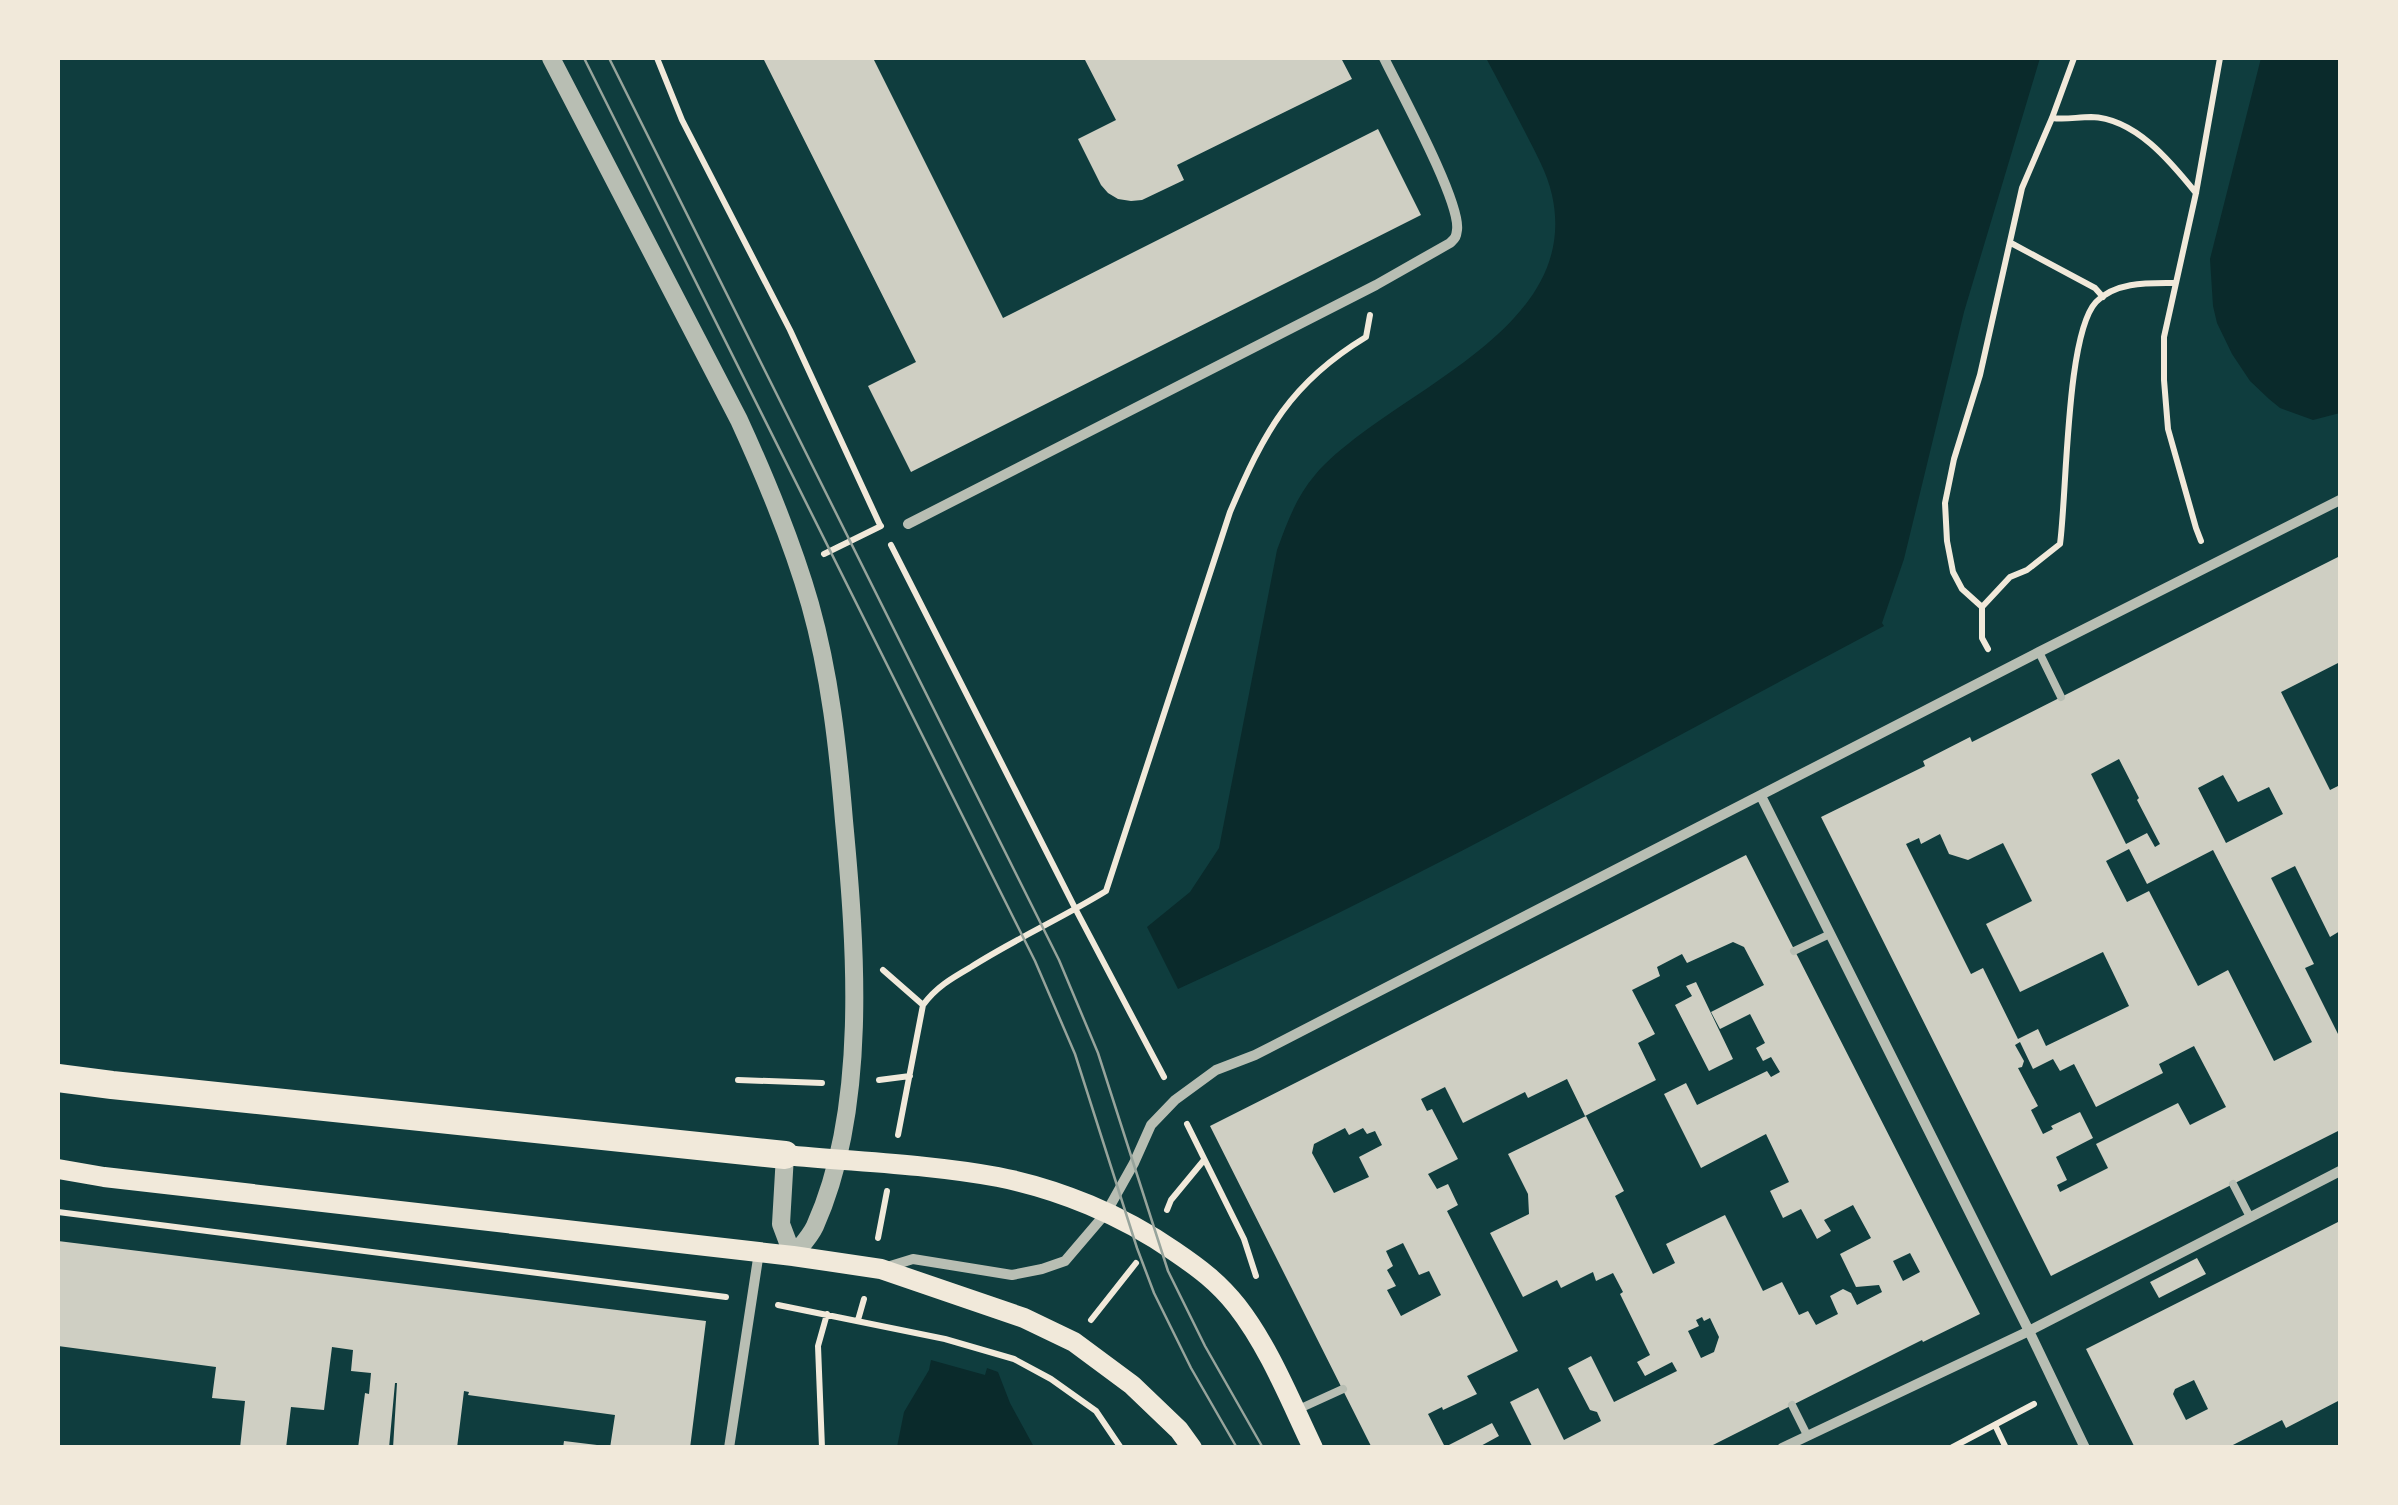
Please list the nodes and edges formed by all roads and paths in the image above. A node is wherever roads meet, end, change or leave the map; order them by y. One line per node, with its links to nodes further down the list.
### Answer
1 (552, 58): 33 (street)
2 (657, 58): 15 (path)
3 (1384, 58): 10 (street)
4 (2074, 58): 6 (path)
5 (2220, 58): 7 (path)
6 (2052, 118): 7 (path); 8 (path)
7 (2196, 193): 9 (path)
8 (2010, 243): 11 (path); 17 (path)
9 (2176, 283): 11 (path); 16 (path)
10 (1376, 284): 13 (street); 22 (path)
11 (2103, 297): 17 (path)
12 (2340, 500): 16 (street)
13 (908, 524)
14 (890, 544): 22 (path)
15 (818, 558)
16 (2212, 564): 18 (street)
17 (1982, 608): 19 (path)
18 (2038, 652): 19 (street); 20 (lane)
19 (2000, 672): 21 (street)
20 (2061, 697)
21 (1761, 796): 23 (street); 40 (street)
22 (1076, 910): 26 (path); 29 (path)
23 (1830, 934): 24 (lane); 50 (street)
24 (1794, 952)
25 (882, 968): 26 (path)
26 (923, 1006): 35 (path)
27 (58, 1065): 30 (highway)
28 (58, 1078): 30 (highway)
29 (1166, 1081)
30 (112, 1085): 32 (highway)
31 (1183, 1116): 34 (path)
32 (784, 1154): 33 (main road); 44 (street)
33 (838, 1160): 35 (main road); 44 (street)
34 (1204, 1160): 42 (path); 46 (path)
35 (893, 1163): 40 (main road); 45 (path)
36 (58, 1169): 43 (main road)
37 (2340, 1172): 41 (street)
38 (2234, 1184): 41 (lane)
39 (58, 1212): 47 (path)
40 (1106, 1213): 42 (main road); 45 (street)
41 (2250, 1217): 50 (street)
42 (1155, 1238): 51 (path); 56 (main road)
43 (759, 1252): 44 (main road); 47 (street)
44 (793, 1256): 45 (main road)
45 (877, 1268): 49 (path); 51 (main road)
46 (1257, 1280)
47 (752, 1300): 48 (path); 59 (street)
48 (827, 1314): 49 (path); 60 (path)
49 (858, 1320): 52 (path)
50 (2029, 1331): 54 (street); 58 (street)
51 (1074, 1342): 52 (path); 62 (main road)
52 (1051, 1379): 61 (path)
53 (1343, 1389): 56 (lane)
54 (2058, 1391): 57 (path); 67 (street)
55 (1792, 1405): 58 (lane)
56 (1295, 1411): 63 (main road)
57 (1994, 1424): 65 (path); 66 (path)
58 (1807, 1435): 64 (street)
59 (729, 1448)
60 (822, 1448)
61 (1120, 1448)
62 (1192, 1448)
63 (1312, 1448)
64 (1782, 1448)
65 (1951, 1448)
66 (2006, 1448)
67 (2085, 1448)

